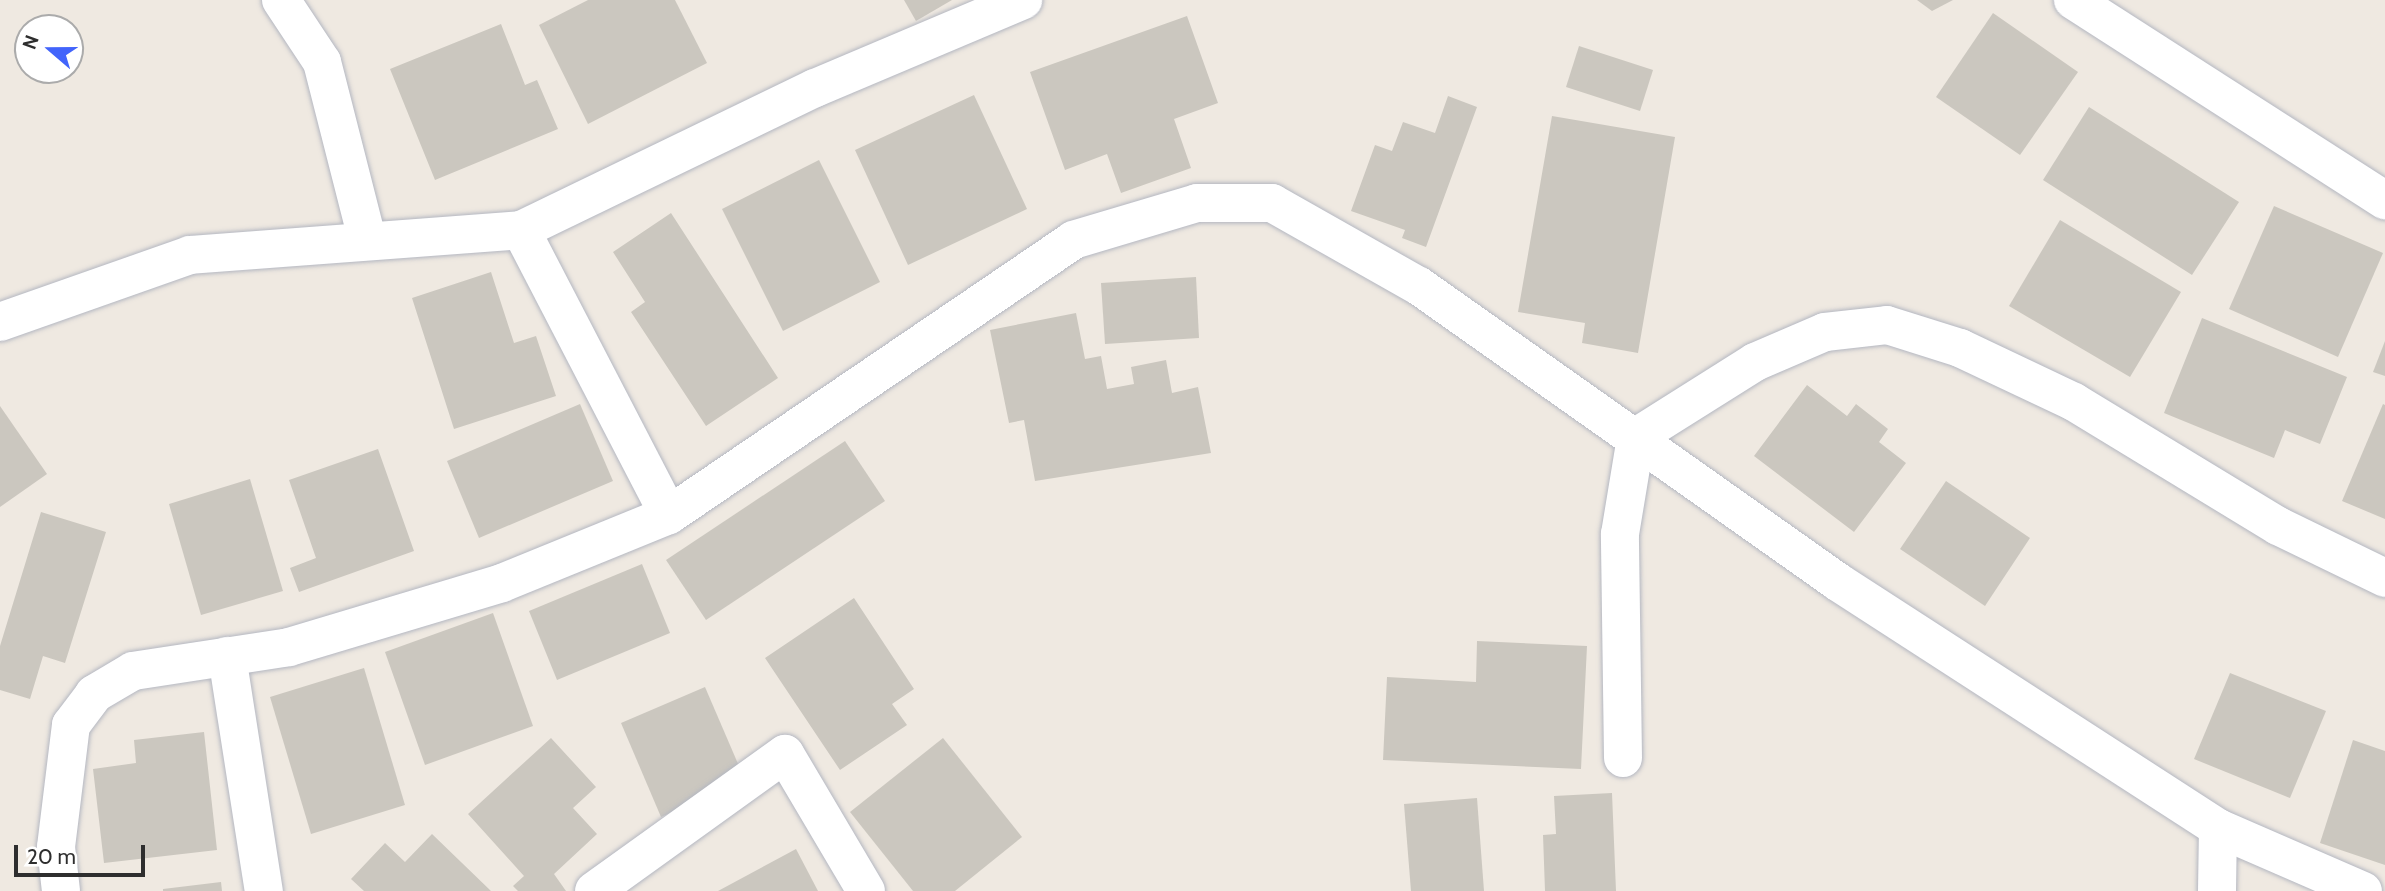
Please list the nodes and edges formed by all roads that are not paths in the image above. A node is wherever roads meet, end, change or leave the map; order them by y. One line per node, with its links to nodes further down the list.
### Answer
1 (281, 0): 6 (street)
2 (1023, 0): 5 (street)
3 (2073, 0): 4 (street)
4 (2385, 200)
5 (521, 230): 6 (street); 9 (street)
6 (367, 238): 7 (street)
7 (0, 322)
8 (1636, 437): 9 (street); 10 (street); 12 (street); 13 (street)
9 (668, 515): 11 (street)
10 (2385, 578)
11 (227, 656): 14 (street); 15 (street)
12 (1623, 758)
13 (2218, 828): 18 (street); 19 (street)
14 (61, 891)
15 (264, 891)
16 (594, 891): 17 (street)
17 (866, 891)
18 (2217, 891)
19 (2364, 891)

